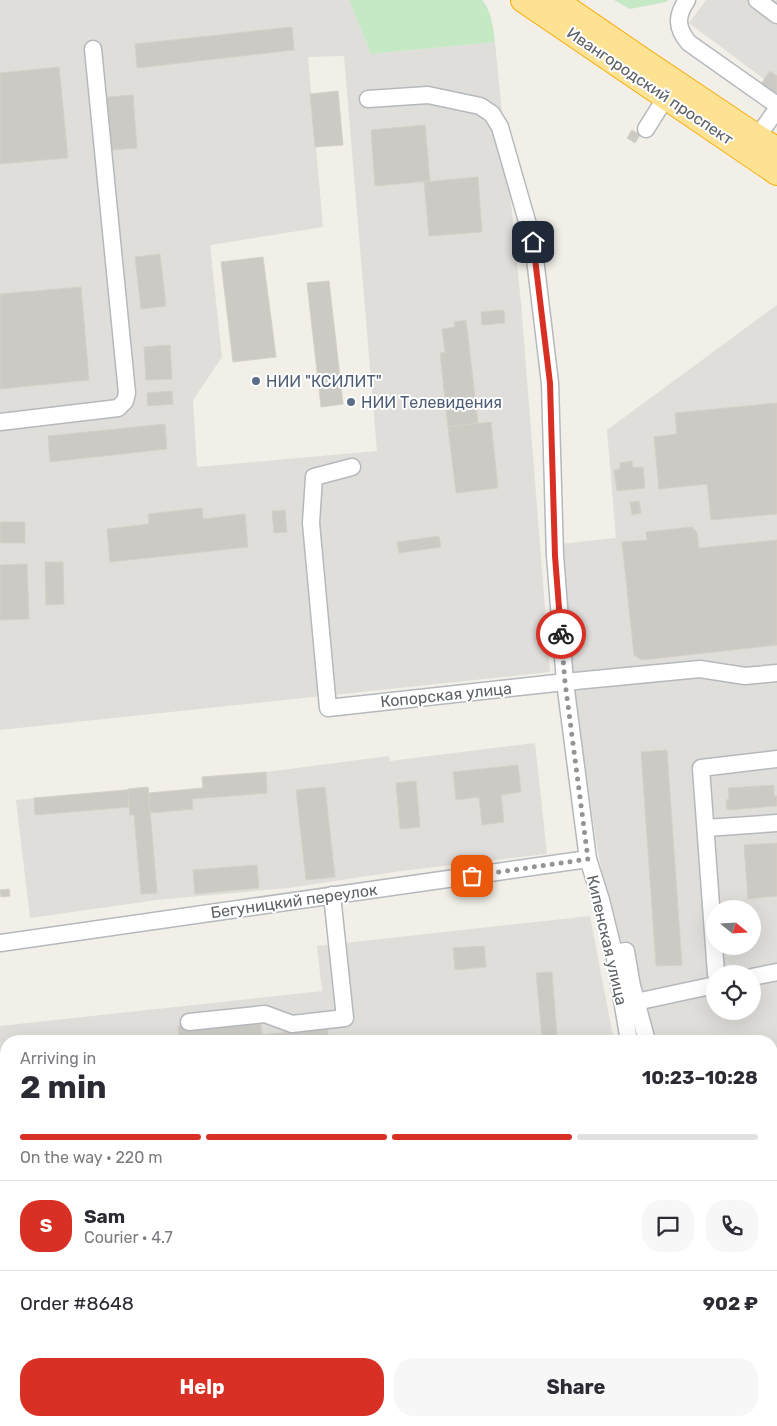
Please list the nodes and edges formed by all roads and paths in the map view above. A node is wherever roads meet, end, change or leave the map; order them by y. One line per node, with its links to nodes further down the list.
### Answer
1 (523, 0): 7 (highway, Ивангородский проспект)
2 (555, 0): 11 (highway, Ивангородский проспект)
3 (687, 0): 9 (street)
4 (757, 0): 5 (street)
5 (777, 16)
6 (94, 49): 13 (street)
7 (666, 97): 10 (street); 12 (highway, Ивангородский проспект)
8 (368, 99): 16 (street, Кипенская улица)
9 (777, 107): 11 (street)
10 (646, 129)
11 (768, 143)
12 (777, 173)
13 (0, 422)
14 (352, 467): 16 (street, Копорская улица)
15 (777, 673): 16 (street, Копорская улица)
16 (565, 682): 20 (street, Кипенская улица)
17 (777, 759): 19 (street)
18 (777, 823): 19 (street)
19 (706, 828): 24 (street)
20 (588, 859): 21 (street, Бегуницкий переулок); 23 (street, Кипенская улица)
21 (332, 896): 22 (street, Бегуницкий переулок); 29 (street)
22 (0, 943)
23 (614, 953): 28 (street); 30 (street, Кипенская улица)
24 (715, 965)
25 (777, 972): 26 (street)
26 (761, 975)
27 (706, 987): 28 (street)
28 (636, 1002): 31 (street)
29 (189, 1022)
30 (628, 1035)
31 (645, 1035)

